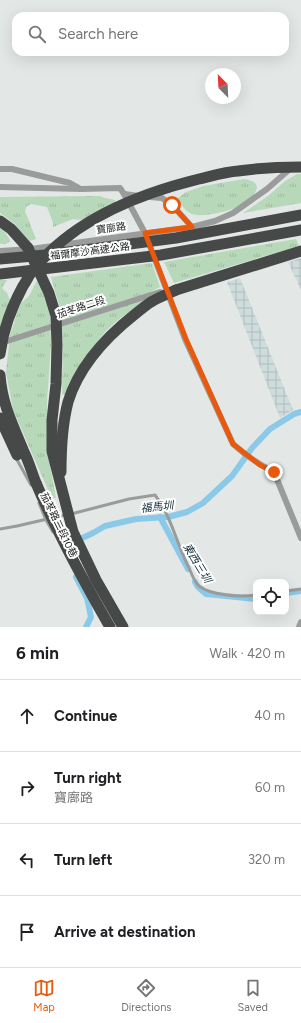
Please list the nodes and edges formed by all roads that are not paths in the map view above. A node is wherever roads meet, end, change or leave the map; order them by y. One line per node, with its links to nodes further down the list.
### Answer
1 (301, 162): 9 (street, 寶廍路)
2 (301, 168): 18 (highway, bridge)
3 (0, 169): 5 (street)
4 (0, 187): 5 (street)
5 (81, 188): 6 (street)
6 (124, 194): 9 (street); 11 (street)
7 (301, 215): 14 (highway, 福爾摩沙高速公路, bridge)
8 (0, 221): 23 (highway, bridge)
9 (192, 227): 11 (street, 寶廍路)
10 (301, 230): 15 (highway, 福爾摩沙高速公路, bridge)
11 (145, 233): 12 (street, 寶廍路); 16 (street)
12 (0, 251)
13 (301, 251): 23 (highway, bridge)
14 (0, 259)
15 (0, 274)
16 (167, 290): 17 (street, 茄苳路二段); 28 (street)
17 (0, 343)
18 (0, 354)
19 (0, 375): 22 (highway)
20 (0, 418): 22 (highway)
21 (4, 436): 22 (lane, 茄苳路二段10巷)
22 (34, 486): 33 (highway, bridge)
23 (61, 487): 34 (highway, bridge)
24 (38, 501): 25 (lane, 茄苳路二段10巷)
25 (46, 520): 26 (lane); 27 (lane, 茄苳路二段10巷); 31 (lane)
26 (0, 529)
27 (53, 533)
28 (301, 538)
29 (301, 589): 30 (lane)
30 (289, 591)
31 (253, 595)
32 (301, 622): 35 (street)
33 (110, 627)
34 (122, 627)
35 (299, 627)

